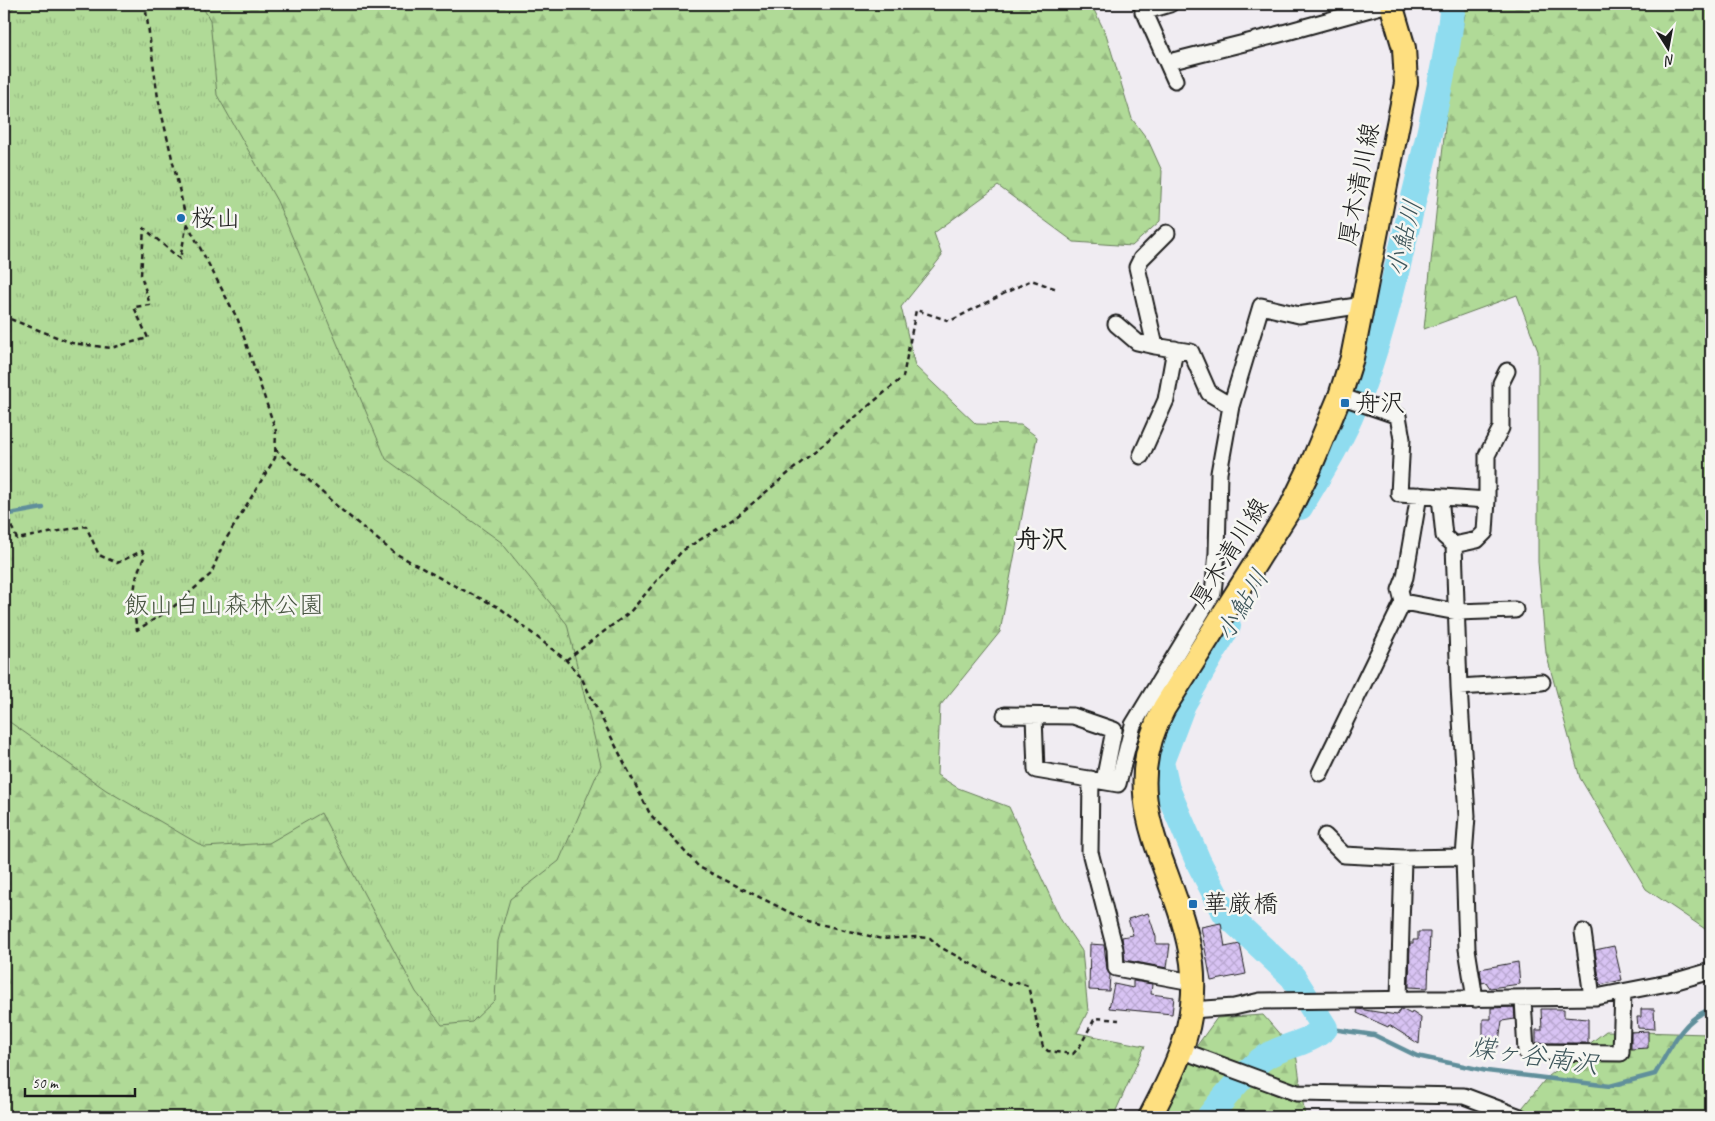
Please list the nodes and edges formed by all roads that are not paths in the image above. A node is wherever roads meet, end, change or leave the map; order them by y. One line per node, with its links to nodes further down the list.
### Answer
1 (1170, 4): 3 (street)
2 (1390, 4): 4 (street); 7 (main road, 厚木清川線)
3 (1142, 8): 4 (street)
4 (1169, 62): 5 (street)
5 (1175, 80)
6 (1168, 233): 9 (street)
7 (1363, 305): 12 (main road, 厚木清川線); 13 (street)
8 (1116, 324): 9 (street)
9 (1155, 346): 10 (street)
10 (1175, 349): 13 (street); 14 (street)
11 (1507, 371): 17 (street)
12 (1345, 398): 15 (street); 24 (main road, 厚木清川線)
13 (1231, 406): 24 (street)
14 (1140, 456)
15 (1419, 495): 16 (street); 19 (street)
16 (1440, 497): 17 (street); 18 (street)
17 (1487, 500): 18 (street)
18 (1454, 545): 21 (street)
19 (1403, 602): 21 (street); 27 (street)
20 (1515, 610): 21 (street)
21 (1457, 612): 23 (street)
22 (1542, 682): 23 (street)
23 (1459, 687): 30 (street)
24 (1156, 703): 28 (street); 34 (main road, 厚木清川線)
25 (1005, 715): 26 (street)
26 (1034, 716): 28 (street); 28 (street)
27 (1320, 772)
28 (1097, 780): 34 (street)
29 (1325, 836): 31 (street)
30 (1464, 857): 31 (street); 39 (street)
31 (1403, 858): 38 (street)
32 (1583, 932): 36 (street)
33 (1711, 971): 35 (street)
34 (1192, 982): 40 (main road, 厚木清川線)
35 (1623, 992): 36 (street); 37 (street)
36 (1592, 997): 37 (street)
37 (1523, 998): 39 (street)
38 (1399, 999): 39 (street); 40 (street)
39 (1475, 999)
40 (1191, 1010): 41 (main road, 厚木清川線)
41 (1183, 1051): 42 (main road, 厚木清川線); 43 (street)
42 (1150, 1117)
43 (1520, 1117)

